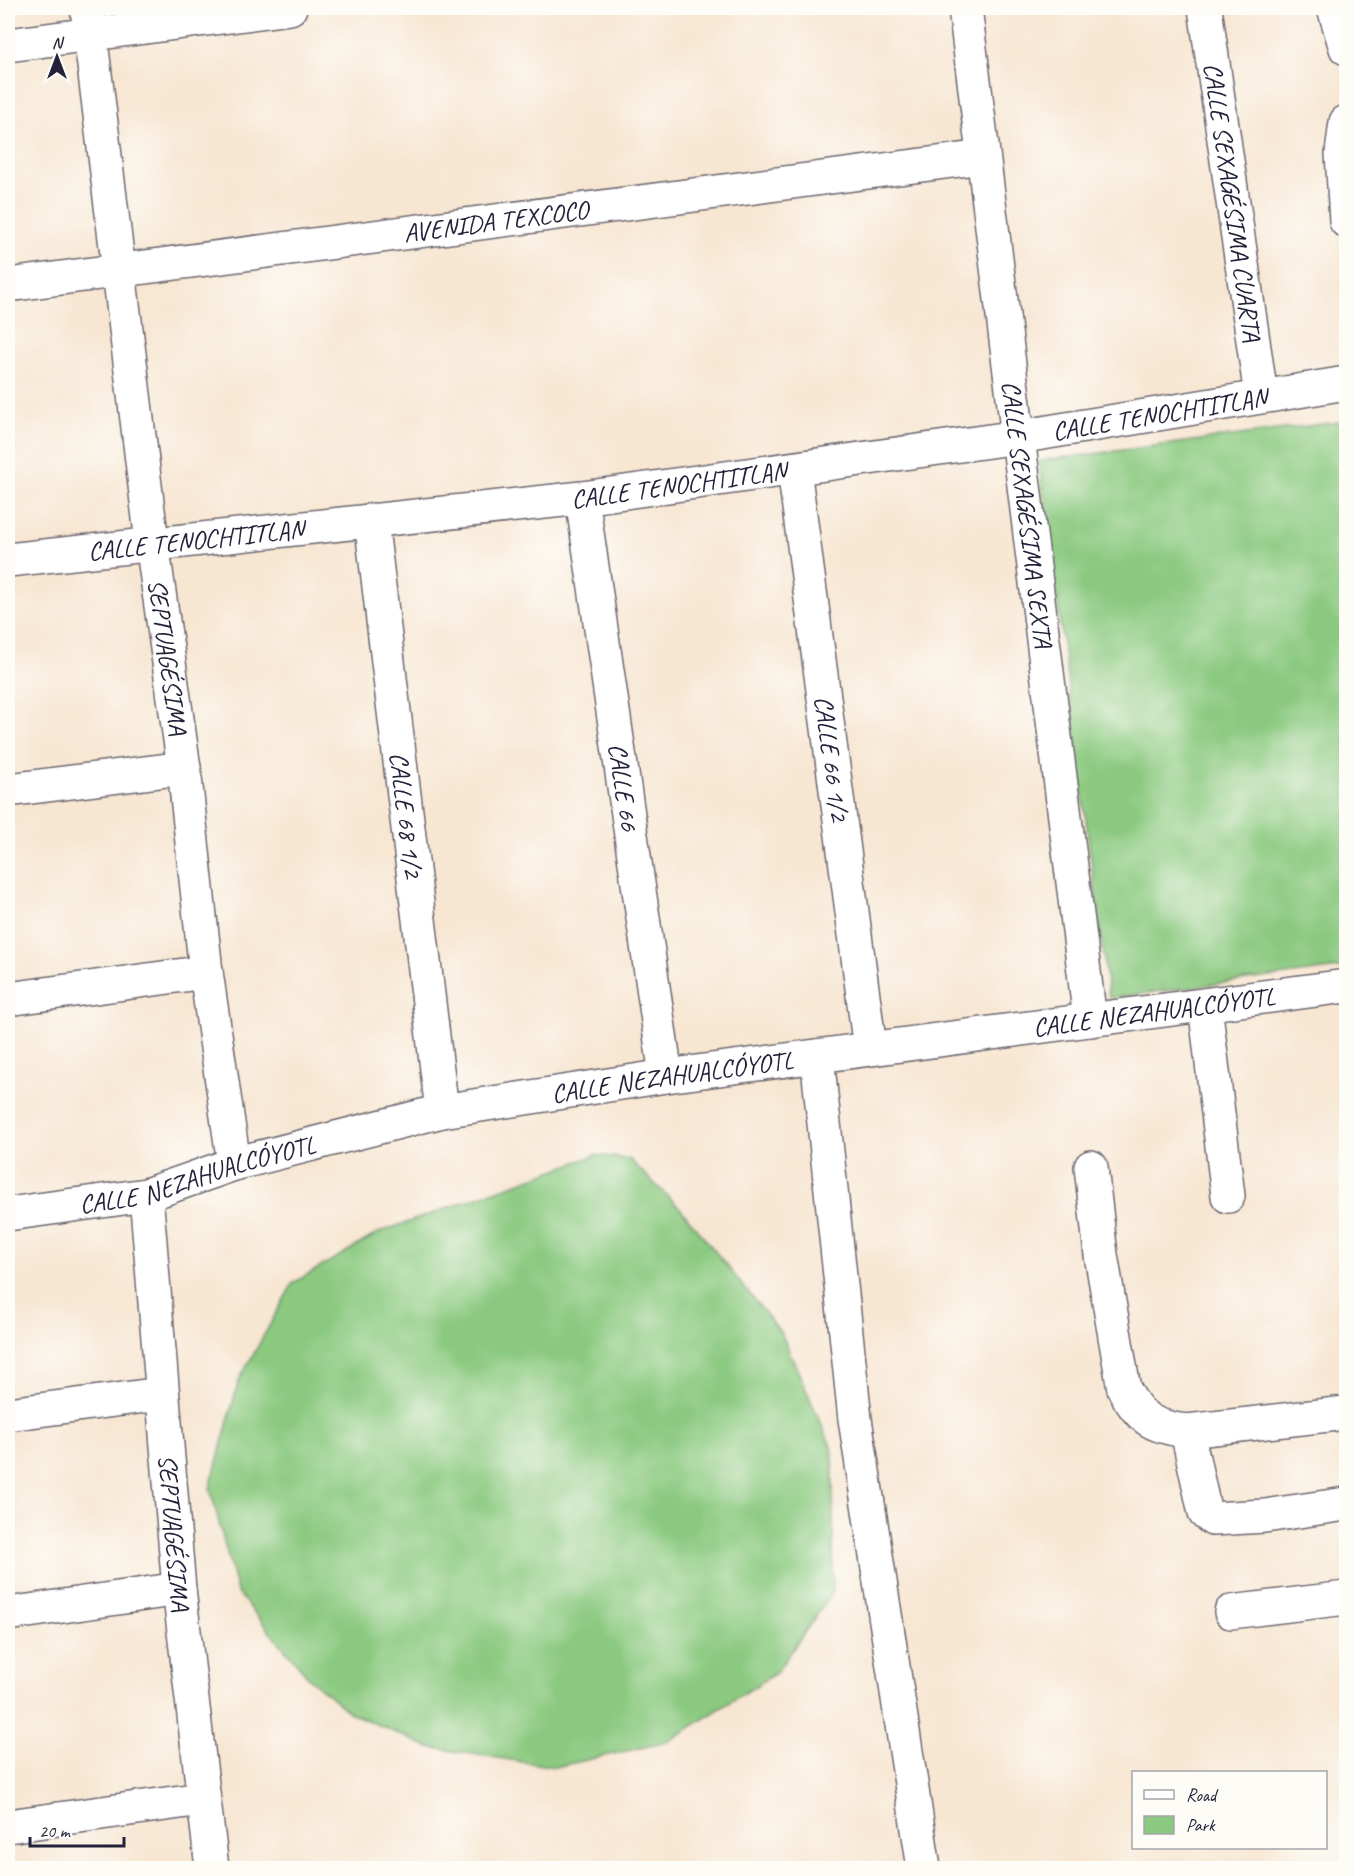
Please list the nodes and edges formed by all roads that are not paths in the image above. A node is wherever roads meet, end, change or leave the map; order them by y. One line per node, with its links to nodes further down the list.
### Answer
1 (290, 8): 5 (street)
2 (965, 8): 9 (street, CALLE SEXAGÉSIMA SEXTA)
3 (1205, 8): 14 (street, CALLE SEXAGÉSIMA CUARTA)
4 (1334, 8): 7 (street)
5 (88, 21): 6 (street); 11 (street, SEPTUAGÉSIMA)
6 (8, 45)
7 (1347, 48)
8 (1347, 122): 10 (street)
9 (983, 157): 11 (street, AVENIDA TEXCOCO); 15 (street, CALLE SEXAGÉSIMA SEXTA)
10 (1347, 221)
11 (120, 272): 12 (street, AVENIDA TEXCOCO); 19 (street, SEPTUAGÉSIMA)
12 (8, 285)
13 (1347, 382): 14 (street, CALLE TENOCHTITLAN)
14 (1261, 396): 15 (street, CALLE TENOCHTITLAN)
15 (1018, 437): 16 (street, CALLE TENOCHTITLAN); 27 (street, CALLE SEXAGÉSIMA SEXTA)
16 (794, 469): 17 (street, CALLE TENOCHTITLAN); 28 (street, CALLE 66 1/2)
17 (582, 498): 18 (street, CALLE TENOCHTITLAN); 30 (street, CALLE 66)
18 (371, 520): 19 (street, CALLE TENOCHTITLAN); 31 (street, CALLE 68 1/2)
19 (152, 543): 20 (street, CALLE TENOCHTITLAN); 21 (street, SEPTUAGÉSIMA)
20 (8, 560)
21 (184, 768): 22 (street); 23 (street, SEPTUAGÉSIMA)
22 (8, 790)
23 (206, 972): 25 (street); 32 (street, SEPTUAGÉSIMA)
24 (1347, 986): 26 (street, CALLE NEZAHUALCÓYOTL)
25 (8, 999)
26 (1205, 1005): 27 (street, CALLE NEZAHUALCÓYOTL); 35 (street)
27 (1090, 1020): 28 (street, CALLE NEZAHUALCÓYOTL)
28 (870, 1049): 29 (street, CALLE NEZAHUALCÓYOTL)
29 (818, 1056): 30 (street, CALLE NEZAHUALCÓYOTL); 49 (street)
30 (666, 1076): 31 (street, CALLE NEZAHUALCÓYOTL)
31 (442, 1111): 32 (street, CALLE NEZAHUALCÓYOTL)
32 (234, 1164): 34 (street, CALLE NEZAHUALCÓYOTL)
33 (1091, 1167): 40 (street)
34 (146, 1195): 36 (street, CALLE NEZAHUALCÓYOTL); 37 (street, SEPTUAGÉSIMA)
35 (1228, 1196)
36 (8, 1214)
37 (161, 1394): 39 (street); 42 (street, SEPTUAGÉSIMA)
38 (1347, 1413): 40 (street)
39 (8, 1414)
40 (1187, 1431): 41 (street)
41 (1347, 1504)
42 (179, 1589): 45 (street); 46 (street, SEPTUAGÉSIMA)
43 (1347, 1598): 44 (street)
44 (1231, 1612)
45 (8, 1614)
46 (202, 1799): 47 (street); 48 (street, SEPTUAGÉSIMA)
47 (8, 1826)
48 (212, 1869)
49 (924, 1869)

